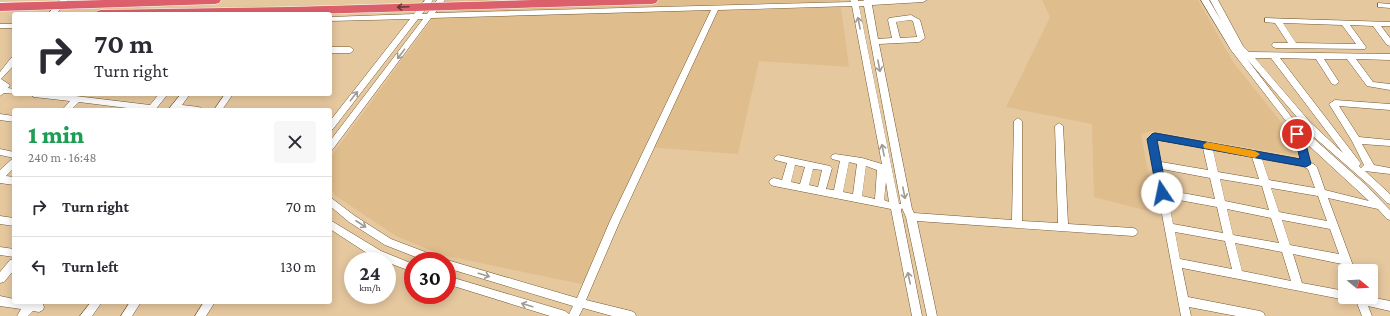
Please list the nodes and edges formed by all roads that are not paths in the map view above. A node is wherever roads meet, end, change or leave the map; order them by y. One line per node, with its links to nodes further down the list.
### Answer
1 (215, 0): 12 (highway)
2 (652, 0): 9 (highway)
3 (923, 0): 7 (street)
4 (1206, 0): 32 (street)
5 (1214, 0): 32 (street)
6 (855, 2): 7 (street); 13 (street); 48 (street, one-way to 6)
7 (867, 2): 27 (street)
8 (1381, 5): 10 (street)
9 (432, 6): 13 (street); 14 (highway, one-way to 14); 17 (street); 44 (street, one-way to 44)
10 (1390, 6)
11 (0, 7): 12 (highway)
12 (58, 7)
13 (716, 7): 137 (street)
14 (255, 12)
15 (0, 16): 16 (highway)
16 (12, 16)
17 (416, 17): 18 (street); 43 (street)
18 (332, 19)
19 (1268, 20): 20 (street)
20 (1277, 20): 21 (street); 30 (street)
21 (1344, 22): 22 (street); 31 (street)
22 (1375, 23): 23 (street); 28 (street)
23 (1390, 24)
24 (0, 26): 25 (street)
25 (12, 26)
26 (896, 41): 27 (street)
27 (875, 42): 49 (street, one-way to 49)
28 (1390, 43)
29 (1276, 45): 30 (street)
30 (1296, 45): 31 (street); 37 (street)
31 (1358, 47): 40 (street)
32 (1237, 48): 35 (street); 65 (street); 67 (street)
33 (332, 50): 34 (street)
34 (350, 50)
35 (1247, 56): 36 (street); 65 (street); 84 (street)
36 (1274, 56): 37 (street); 84 (street)
37 (1307, 56): 38 (street)
38 (1318, 56): 39 (street); 46 (street)
39 (1350, 57): 40 (street); 47 (street)
40 (1367, 57): 41 (street)
41 (1390, 58)
42 (12, 63): 45 (street)
43 (376, 69): 44 (street); 64 (street, one-way to 43)
44 (388, 71): 70 (street)
45 (0, 78)
46 (1335, 82)
47 (1390, 87)
48 (871, 88): 49 (street); 103 (street, one-way to 48)
49 (884, 88): 106 (street, one-way to 106)
50 (65, 96): 54 (street)
51 (162, 96): 58 (street)
52 (184, 96): 59 (street)
53 (228, 96): 60 (street)
54 (84, 98): 56 (street); 57 (street)
55 (1390, 107): 68 (street)
56 (69, 108)
57 (145, 108)
58 (152, 108)
59 (175, 108)
60 (219, 108)
61 (0, 117): 62 (street)
62 (12, 119)
63 (1018, 121): 112 (street)
64 (332, 124)
65 (1296, 124): 105 (street); 108 (street)
66 (1059, 126): 116 (street)
67 (1299, 136): 83 (street); 104 (street)
68 (1356, 140): 69 (street); 85 (street)
69 (1390, 143)
70 (332, 144)
71 (1207, 145): 73 (street); 82 (street); 87 (street)
72 (0, 152): 74 (street)
73 (1256, 154): 83 (street); 91 (street)
74 (12, 155)
75 (835, 157): 77 (street)
76 (778, 158): 78 (street)
77 (845, 158): 79 (street); 97 (street)
78 (792, 160): 81 (street); 92 (street)
79 (862, 161): 98 (street); 101 (street)
80 (12, 164): 88 (street)
81 (810, 164): 93 (street); 94 (street)
82 (1157, 164): 87 (street); 95 (street)
83 (1306, 164): 96 (street)
84 (1357, 167): 85 (street); 99 (street)
85 (1371, 169): 86 (street)
86 (1390, 171)
87 (1214, 174): 91 (street); 102 (street)
88 (0, 178): 89 (street)
89 (12, 181)
90 (774, 182): 92 (street)
91 (1265, 183): 96 (street); 107 (street)
92 (786, 184): 93 (street)
93 (804, 188): 94 (street)
94 (821, 192): 97 (street)
95 (1162, 193): 102 (street); 115 (street)
96 (1322, 193): 104 (street); 114 (street)
97 (838, 195): 98 (street)
98 (856, 199): 101 (street)
99 (1390, 200)
100 (332, 203): 121 (street, one-way to 121)
101 (879, 203): 103 (street)
102 (1221, 205): 107 (street); 118 (street)
103 (894, 206): 106 (street); 152 (street, one-way to 103)
104 (1376, 206): 110 (street)
105 (1390, 209)
106 (909, 213): 112 (street); 153 (street)
107 (1275, 215): 114 (street); 119 (street)
108 (1390, 216)
109 (0, 220): 111 (street)
110 (1390, 221)
111 (12, 222)
112 (1017, 224): 116 (street)
113 (332, 225): 125 (street)
114 (1334, 226): 123 (street)
115 (1169, 227): 118 (street); 124 (street)
116 (1063, 228): 117 (street)
117 (1133, 232)
118 (1229, 238): 119 (street); 129 (street)
119 (1286, 249): 123 (street); 132 (street)
120 (0, 251): 122 (street)
121 (414, 252)
122 (12, 253)
123 (1346, 260): 126 (street)
124 (1175, 262): 129 (street); 135 (street)
125 (404, 264)
126 (1347, 264)
127 (12, 265): 130 (street)
128 (456, 267): 137 (street, one-way to 137)
129 (1238, 274): 132 (street)
130 (0, 279)
131 (456, 283): 149 (street, one-way to 131)
132 (1298, 286): 133 (street)
133 (1338, 295)
134 (0, 301): 136 (street)
135 (1183, 301): 154 (street); 155 (street)
136 (12, 303)
137 (579, 303): 150 (street); 151 (street)
138 (1378, 303): 144 (street)
139 (95, 304): 146 (street)
140 (135, 304): 147 (street)
141 (209, 304): 148 (street)
142 (1362, 304): 156 (street)
143 (28, 305): 145 (street)
144 (1390, 306)
145 (22, 316)
146 (85, 316)
147 (126, 316)
148 (200, 316)
149 (565, 316)
150 (574, 316)
151 (631, 316)
152 (917, 316)
153 (932, 316)
154 (1186, 316)
155 (1260, 316)
156 (1367, 316)

